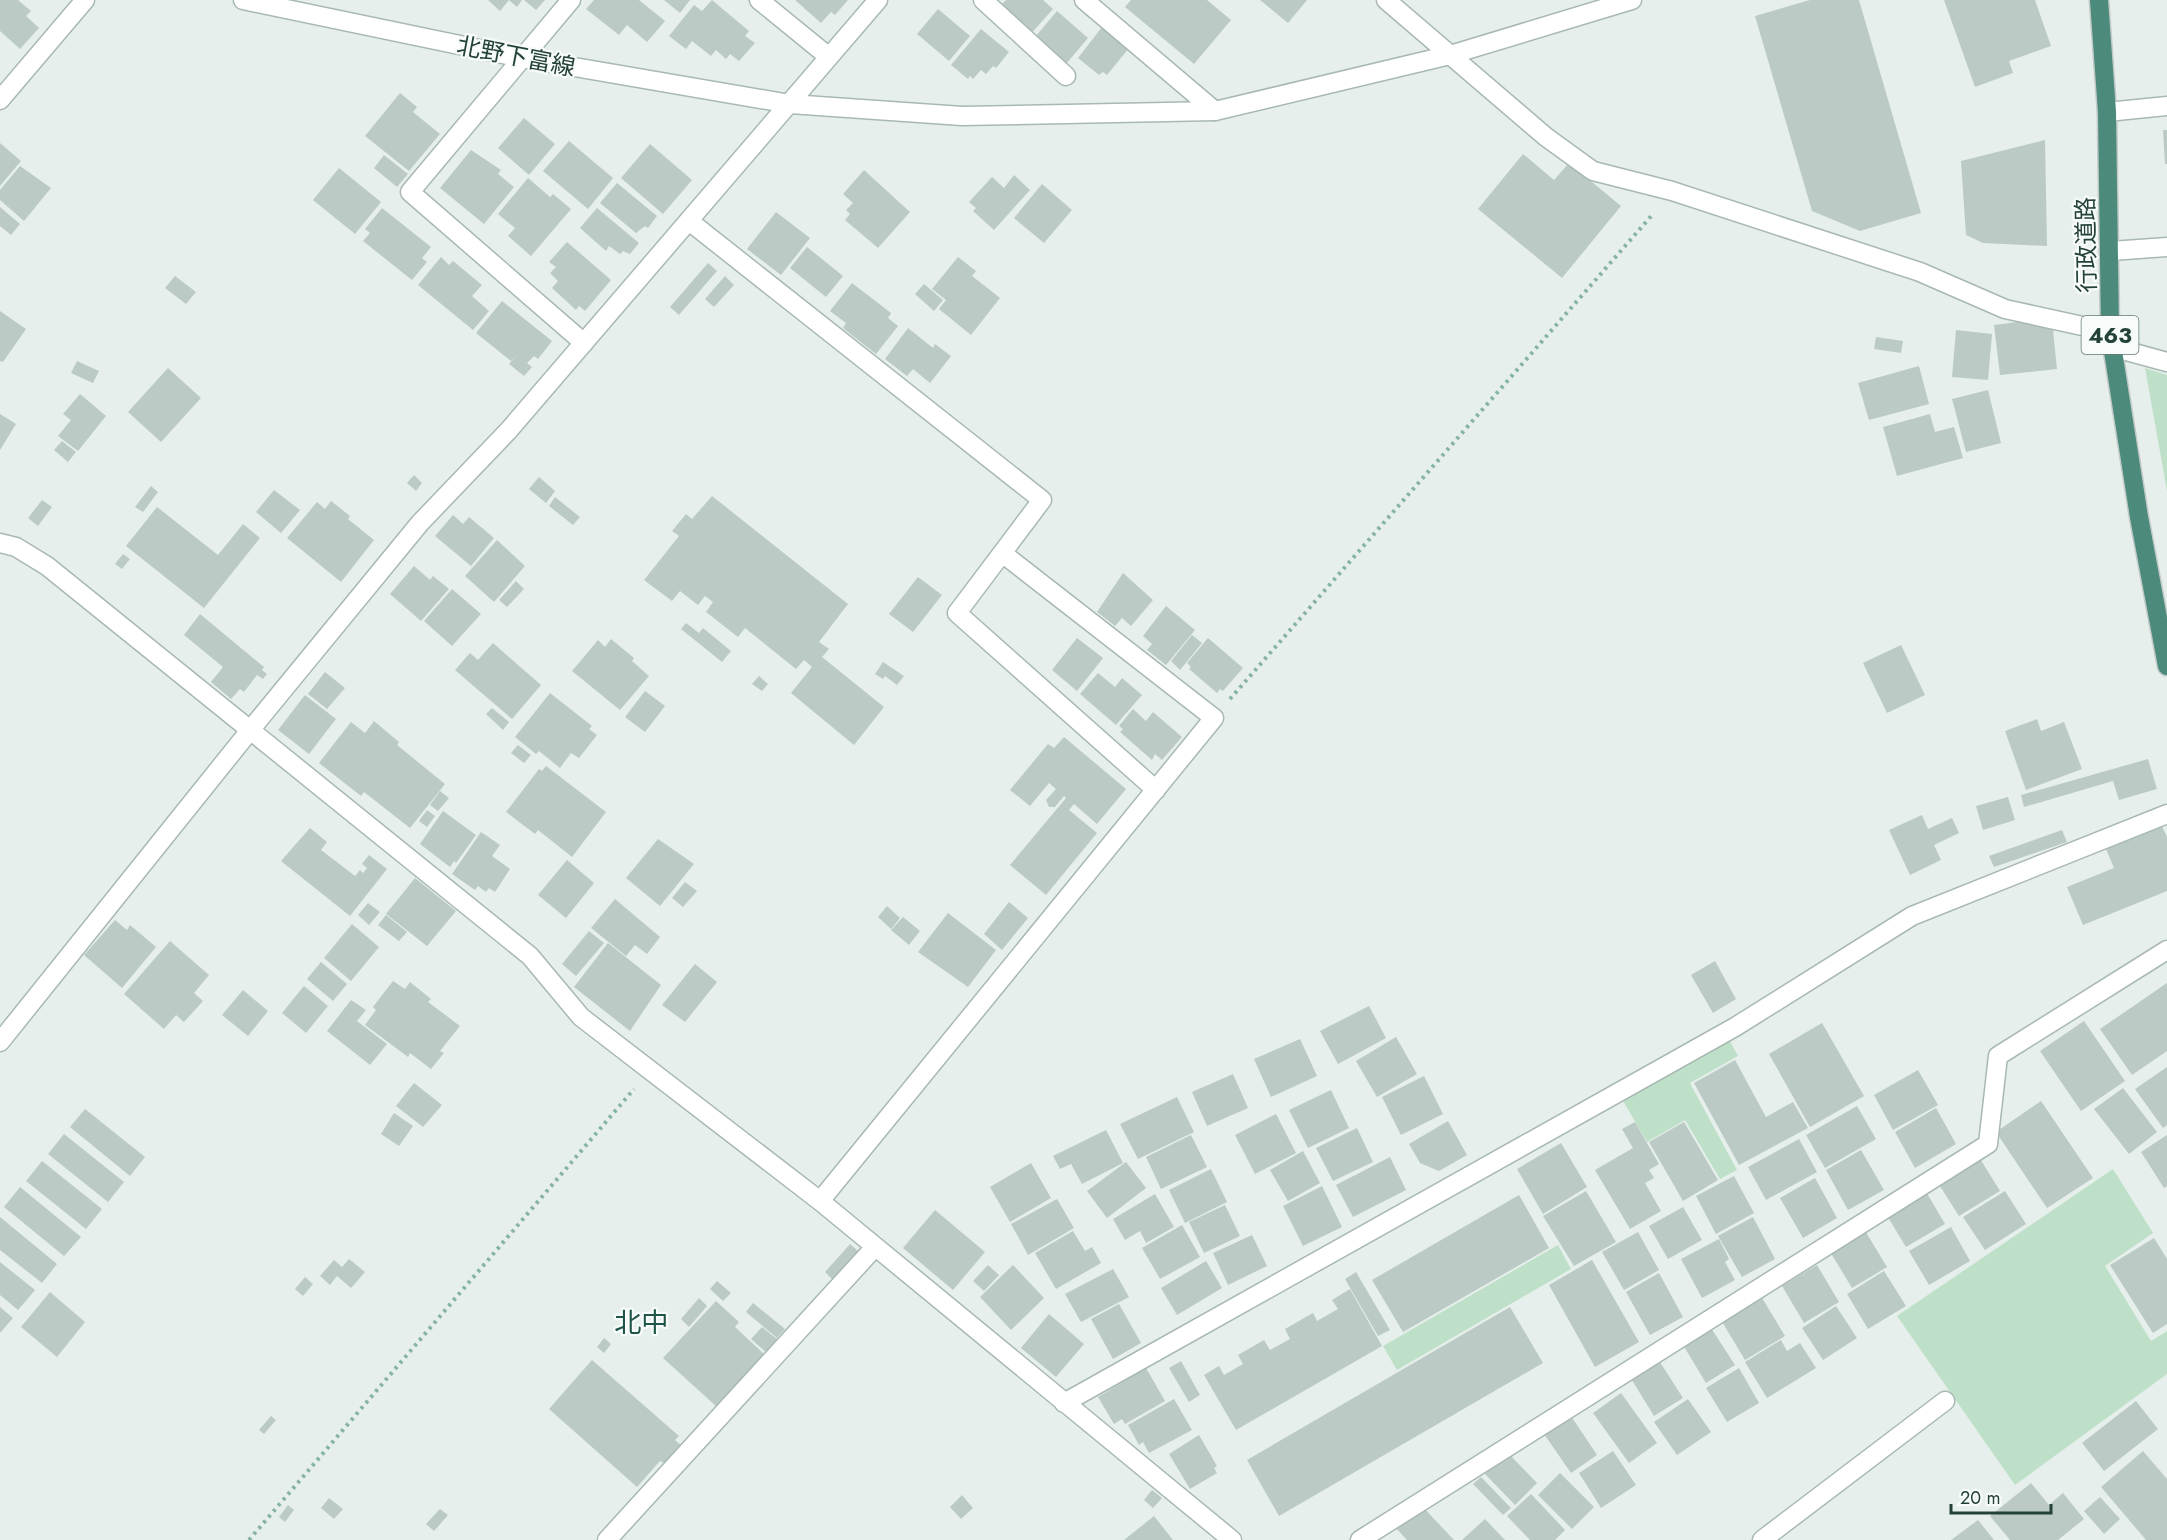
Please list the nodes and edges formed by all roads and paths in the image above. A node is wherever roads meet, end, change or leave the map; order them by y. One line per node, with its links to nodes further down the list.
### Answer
1 (85, 0): 15 (street)
2 (243, 0): 13 (street, 北野下富線)
3 (571, 0): 13 (street)
4 (759, 0): 12 (street)
5 (878, 0): 12 (street)
6 (983, 0): 14 (street)
7 (1084, 0): 18 (street)
8 (1386, 0): 11 (street)
9 (1632, 0): 11 (street, 北野下富線)
10 (2099, 0): 19 (highway, 行政道路 / 463)
11 (1450, 55): 18 (street, 北野下富線); 20 (street)
12 (829, 57): 16 (street)
13 (522, 58): 16 (street, 北野下富線); 25 (street)
14 (1066, 76)
15 (0, 100)
16 (790, 104): 18 (street, 北野下富線); 21 (street)
17 (2167, 106): 19 (street)
18 (1215, 111)
19 (2108, 112): 23 (highway, 行政道路 / 463)
20 (1672, 192): 24 (street); 30 (path)
21 (689, 221): 25 (street); 28 (street)
22 (2167, 248): 23 (street)
23 (2110, 251): 24 (highway, 行政道路 / 463)
24 (2111, 340): 26 (street); 29 (highway, 行政道路 / 463)
25 (584, 343): 31 (street)
26 (2167, 362)
27 (0, 543): 31 (street)
28 (1002, 553): 30 (street); 32 (street)
29 (2167, 666)
30 (1214, 718): 32 (street)
31 (251, 729): 35 (street); 36 (street)
32 (1156, 790): 37 (street)
33 (2167, 814): 40 (street)
34 (2167, 950): 44 (street)
35 (0, 1042)
36 (649, 1071): 37 (street); 41 (path)
37 (820, 1201): 38 (street)
38 (876, 1247): 40 (street); 42 (street)
39 (1945, 1401): 45 (street)
40 (1064, 1403): 43 (street)
41 (249, 1540)
42 (607, 1540)
43 (1232, 1540)
44 (1360, 1540)
45 (1762, 1540)

